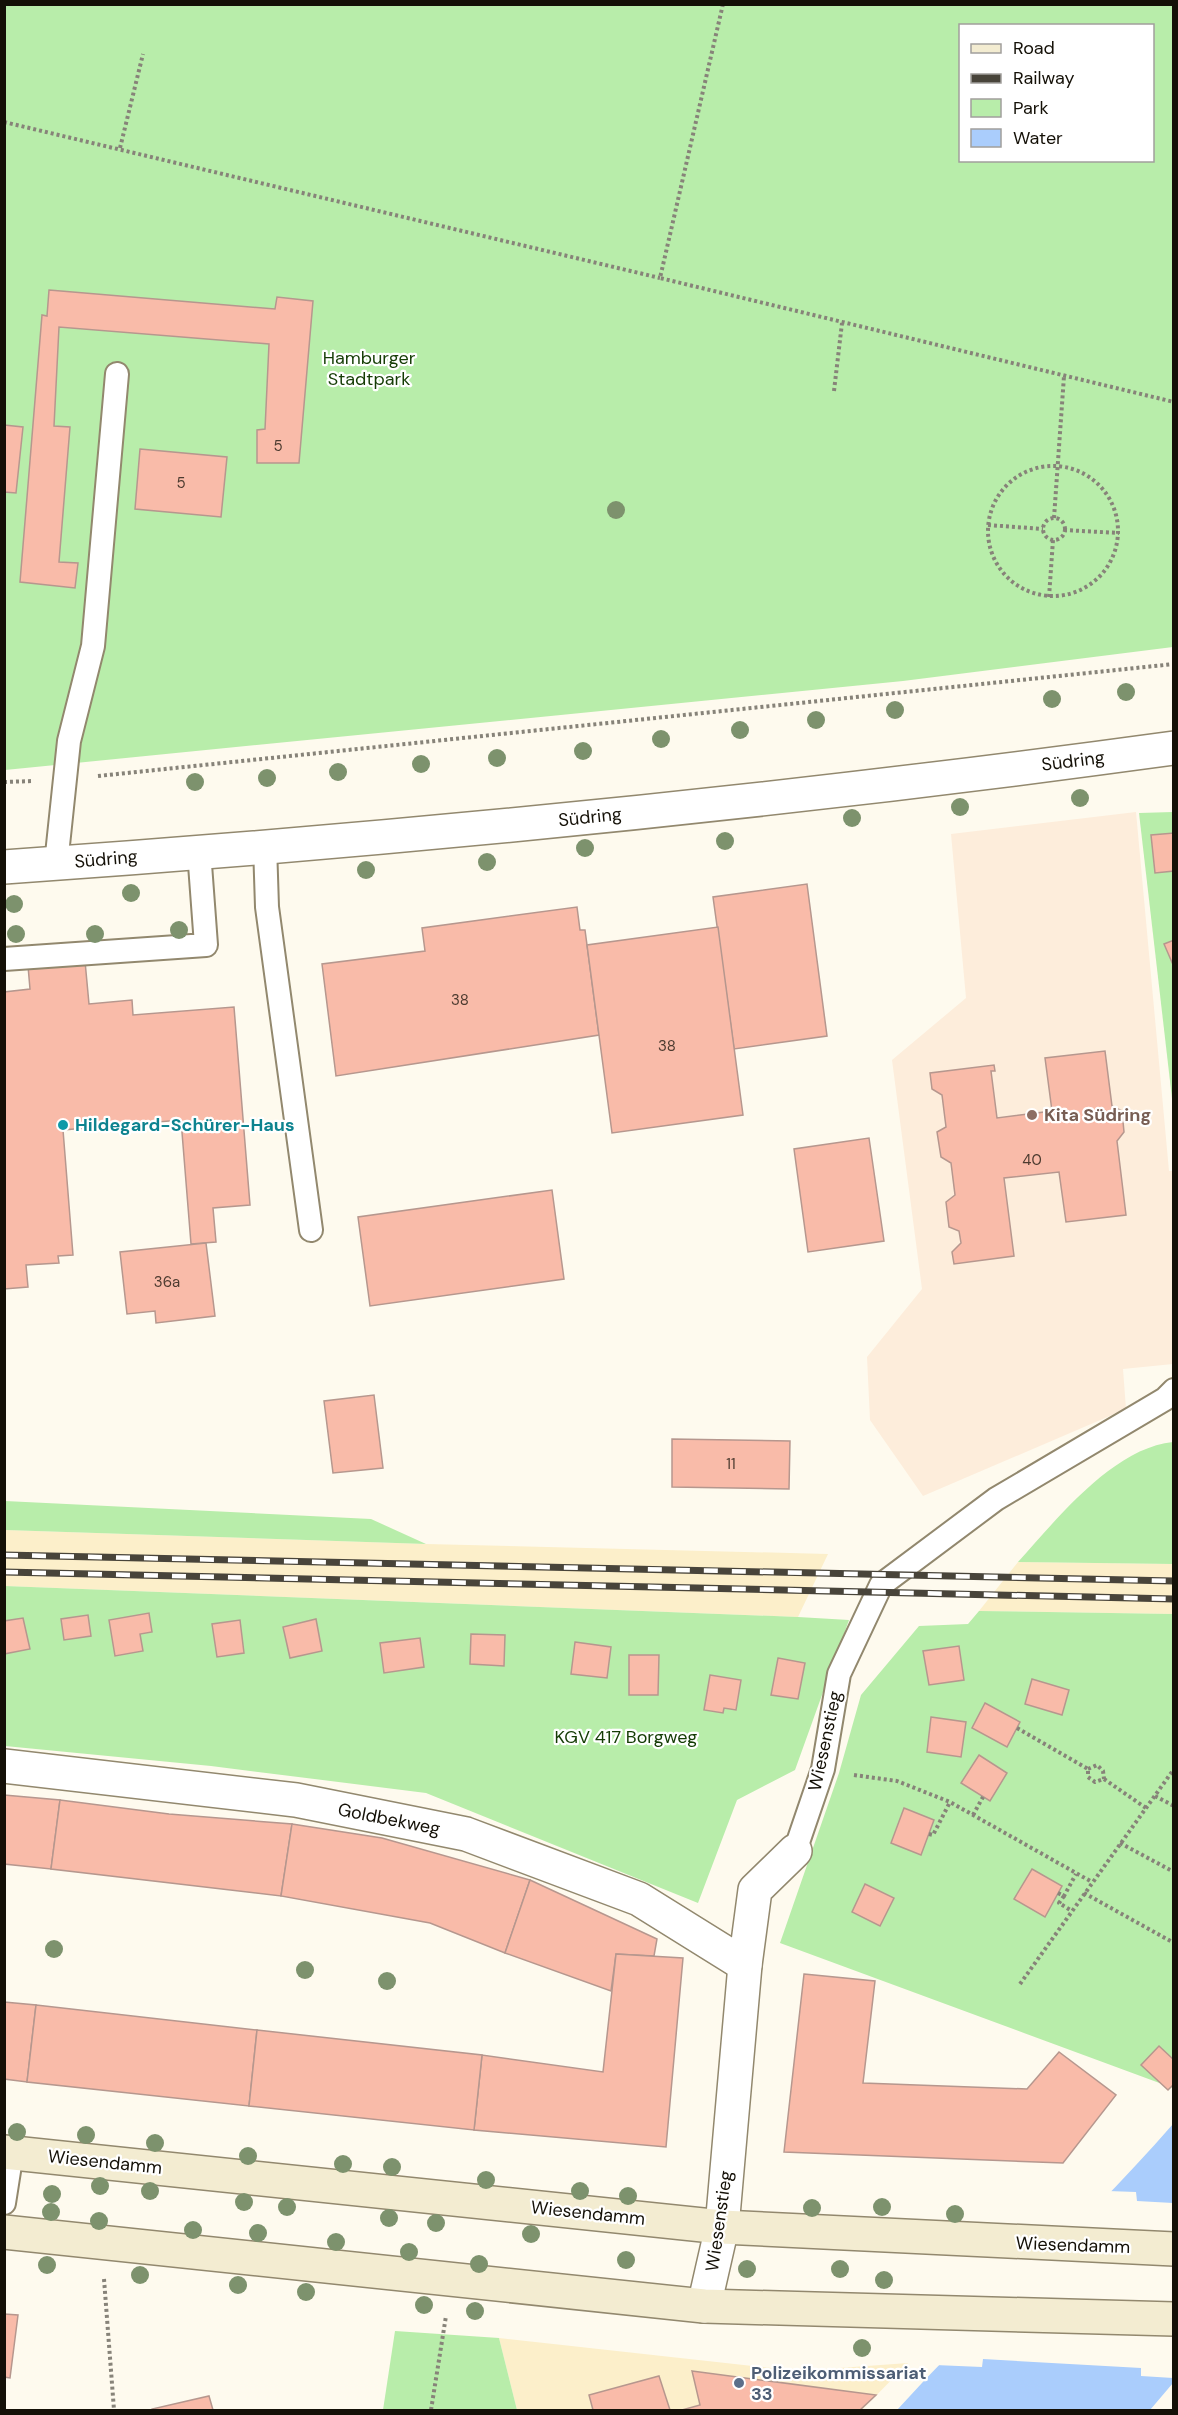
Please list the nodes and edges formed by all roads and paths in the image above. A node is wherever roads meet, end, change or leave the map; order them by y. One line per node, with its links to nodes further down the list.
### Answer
1 (723, 4): 5 (path)
2 (143, 54): 4 (path)
3 (4, 122): 4 (path)
4 (120, 148): 5 (path)
5 (660, 278): 6 (path)
6 (842, 323): 8 (path); 9 (path)
7 (117, 374): 21 (lane)
8 (1064, 376): 10 (path); 11 (path)
9 (834, 391)
10 (1173, 402)
11 (1058, 466): 12 (path); 13 (path); 16 (path)
12 (1054, 518): 14 (path); 15 (path)
13 (988, 525): 14 (path); 18 (path)
14 (1043, 529): 17 (path)
15 (1064, 530): 16 (path); 17 (path)
16 (1119, 533): 18 (path)
17 (1053, 540): 18 (path)
18 (1049, 597)
19 (1173, 663): 21 (path)
20 (1173, 748): 23 (street, Südring)
21 (65, 779): 22 (path); 25 (lane)
22 (4, 782)
23 (266, 845): 24 (street, Südring); 28 (lane)
24 (199, 851): 25 (street, Südring); 27 (lane)
25 (56, 864): 26 (street, Südring)
26 (4, 867)
27 (4, 959)
28 (311, 1230)
29 (1173, 1390): 32 (lane, Wiesenstieg)
30 (1017, 1728): 33 (path)
31 (4, 1766): 53 (street, Goldbekweg)
32 (823, 1769): 38 (path); 44 (lane, Wiesenstieg)
33 (1088, 1769): 35 (path); 35 (path)
34 (1173, 1769): 36 (path)
35 (1104, 1779): 40 (path)
36 (1155, 1796): 39 (path); 40 (path)
37 (983, 1797): 41 (path)
38 (950, 1802): 41 (path); 42 (path)
39 (1173, 1806)
40 (1146, 1808): 43 (path)
41 (973, 1815): 46 (path)
42 (929, 1834)
43 (1120, 1843): 45 (path); 47 (path)
44 (795, 1851): 53 (street, Wiesenstieg)
45 (1173, 1872)
46 (1076, 1874): 47 (path); 50 (path)
47 (1092, 1882): 49 (path)
48 (1058, 1893): 50 (path)
49 (1084, 1893): 51 (path); 52 (path)
50 (1064, 1896): 51 (path)
51 (1072, 1911): 54 (path)
52 (1173, 1943)
53 (745, 1965): 57 (street, Wiesenstieg)
54 (1020, 1984)
55 (8, 2152): 56 (lane); 57 (street, Wiesendamm)
56 (4, 2204)
57 (722, 2227): 60 (street, Wiesendamm); 62 (street, Wiesenstieg)
58 (4, 2232): 59 (street)
59 (102, 2243): 61 (street); 64 (path)
60 (1173, 2249)
61 (451, 2282): 62 (street); 65 (path)
62 (704, 2306): 63 (street)
63 (1173, 2319)
64 (114, 2410)
65 (431, 2410)

